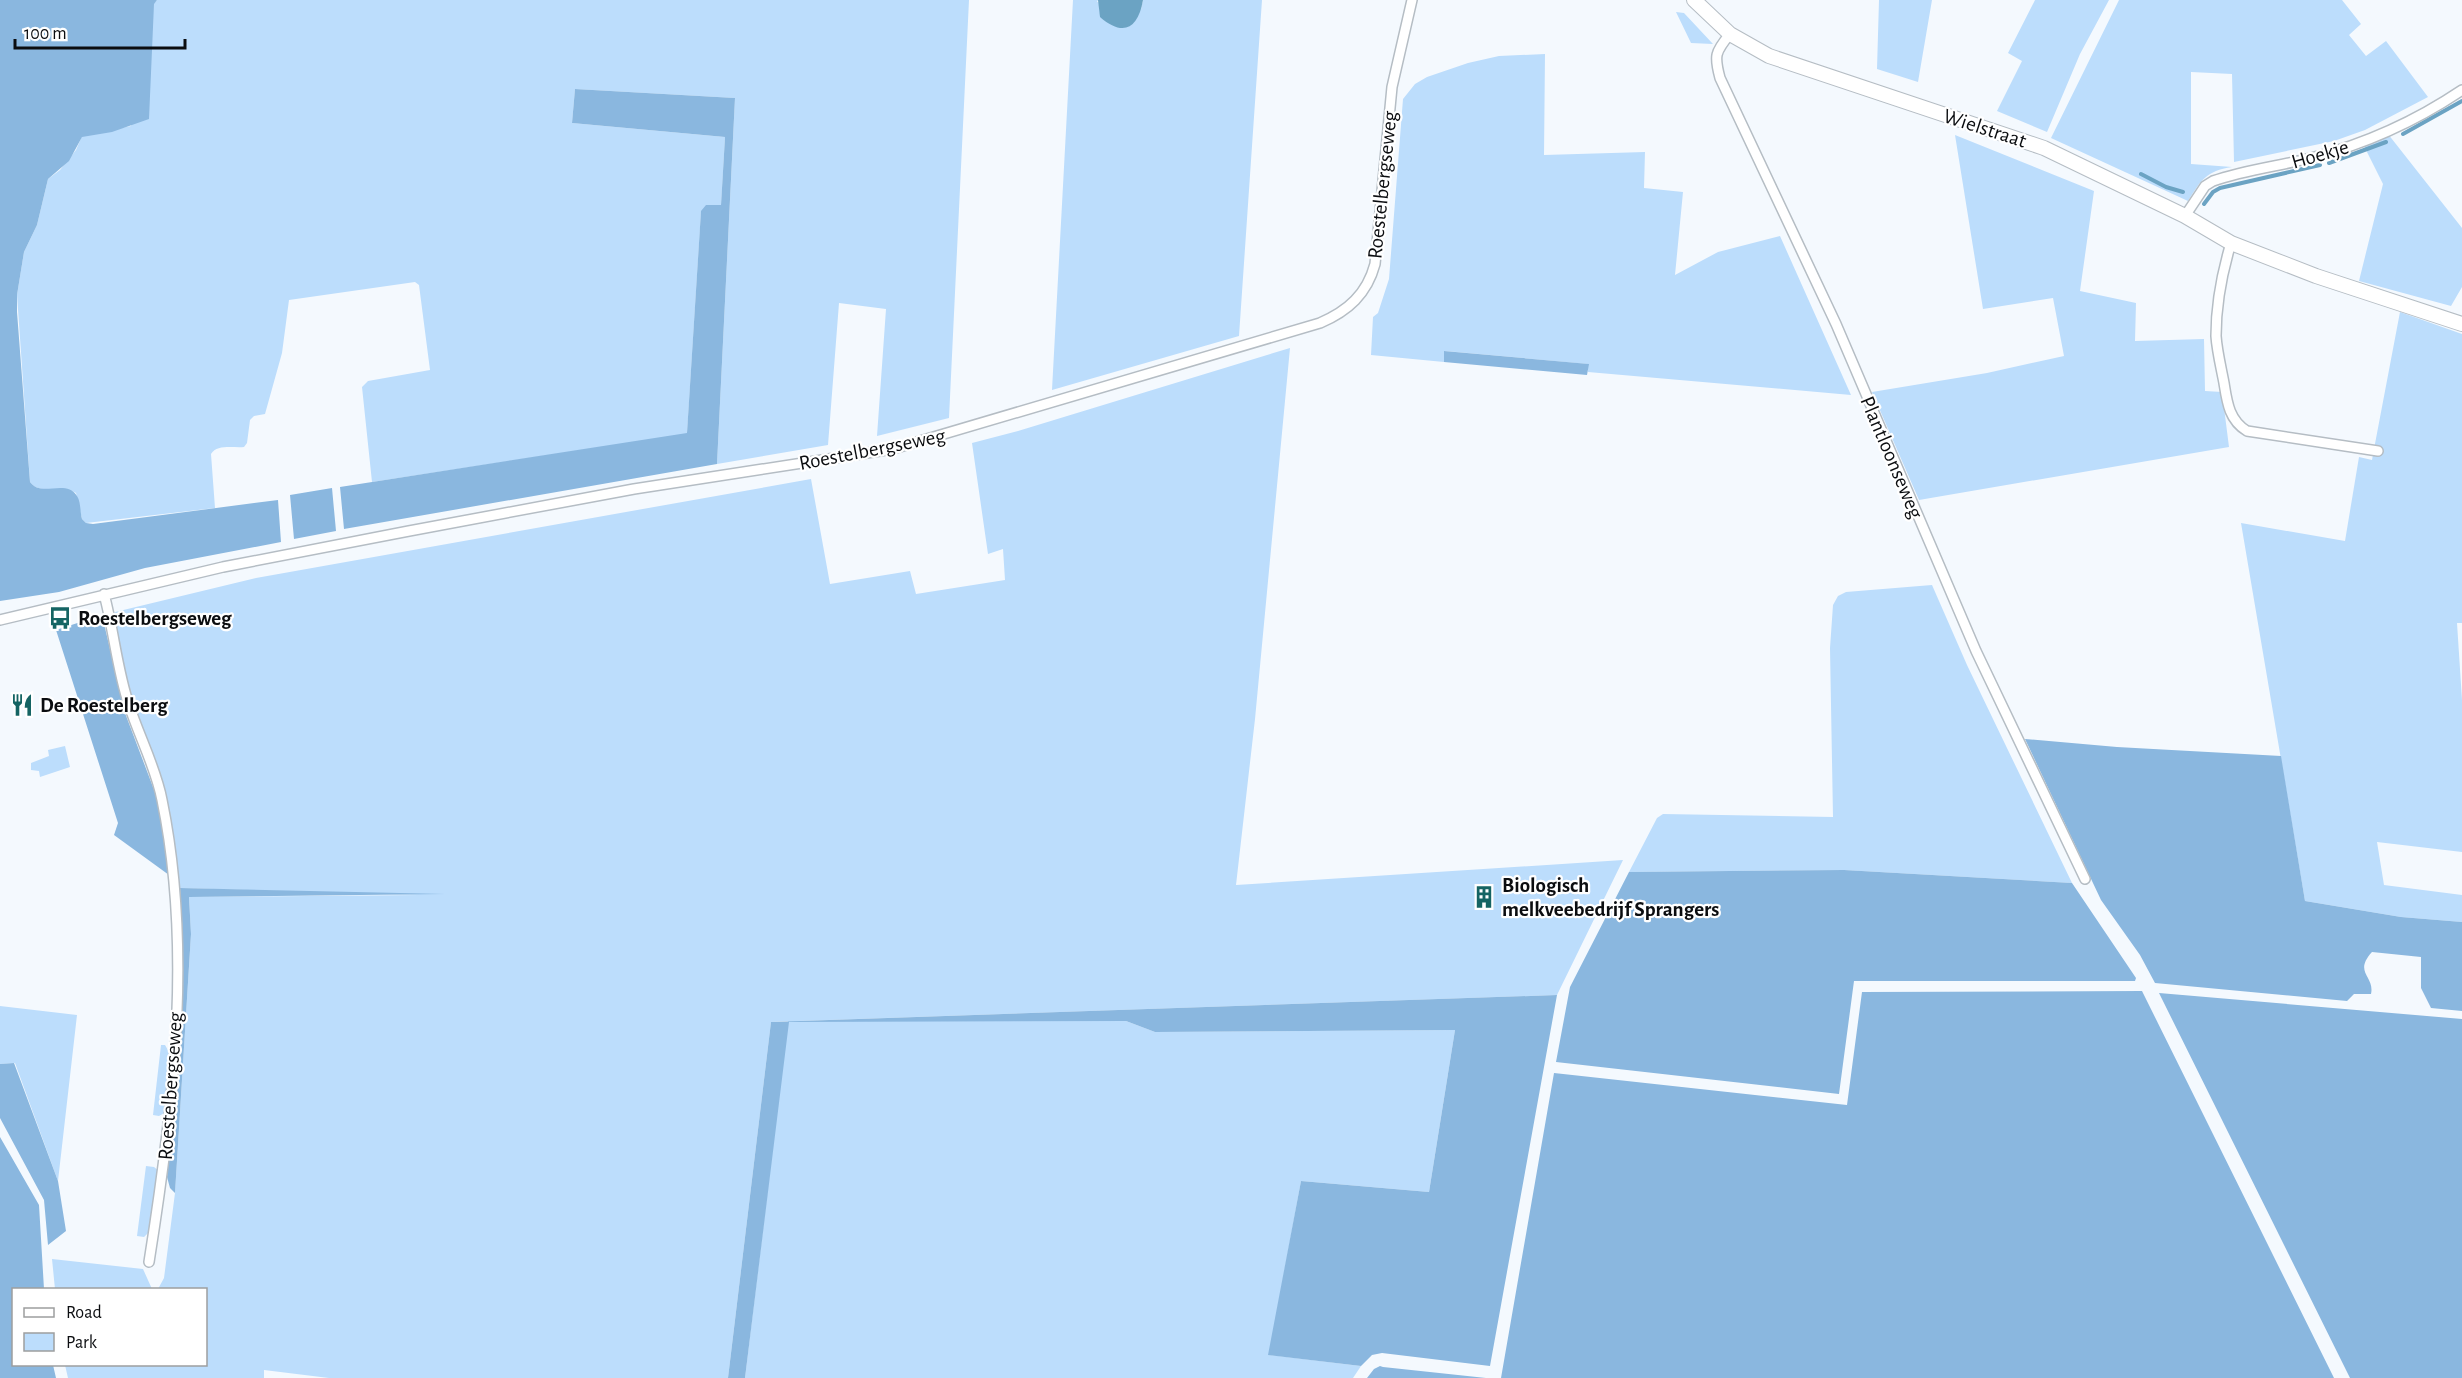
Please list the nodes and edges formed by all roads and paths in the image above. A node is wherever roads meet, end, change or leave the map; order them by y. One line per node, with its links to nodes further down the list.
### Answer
1 (1412, 0): 9 (street, Roestelbergseweg)
2 (1694, 0): 3 (street, Wielstraat)
3 (1730, 34): 5 (street, Wielstraat); 11 (street, Plantloonseweg)
4 (2462, 90): 5 (street, Hoekje)
5 (2185, 216): 6 (street, Wielstraat)
6 (2231, 243): 7 (street, Wielstraat); 8 (street)
7 (2462, 324)
8 (2378, 451)
9 (104, 594): 10 (street, Roestelbergseweg); 12 (street, Roestelbergseweg)
10 (0, 620)
11 (2085, 879)
12 (149, 1262)

